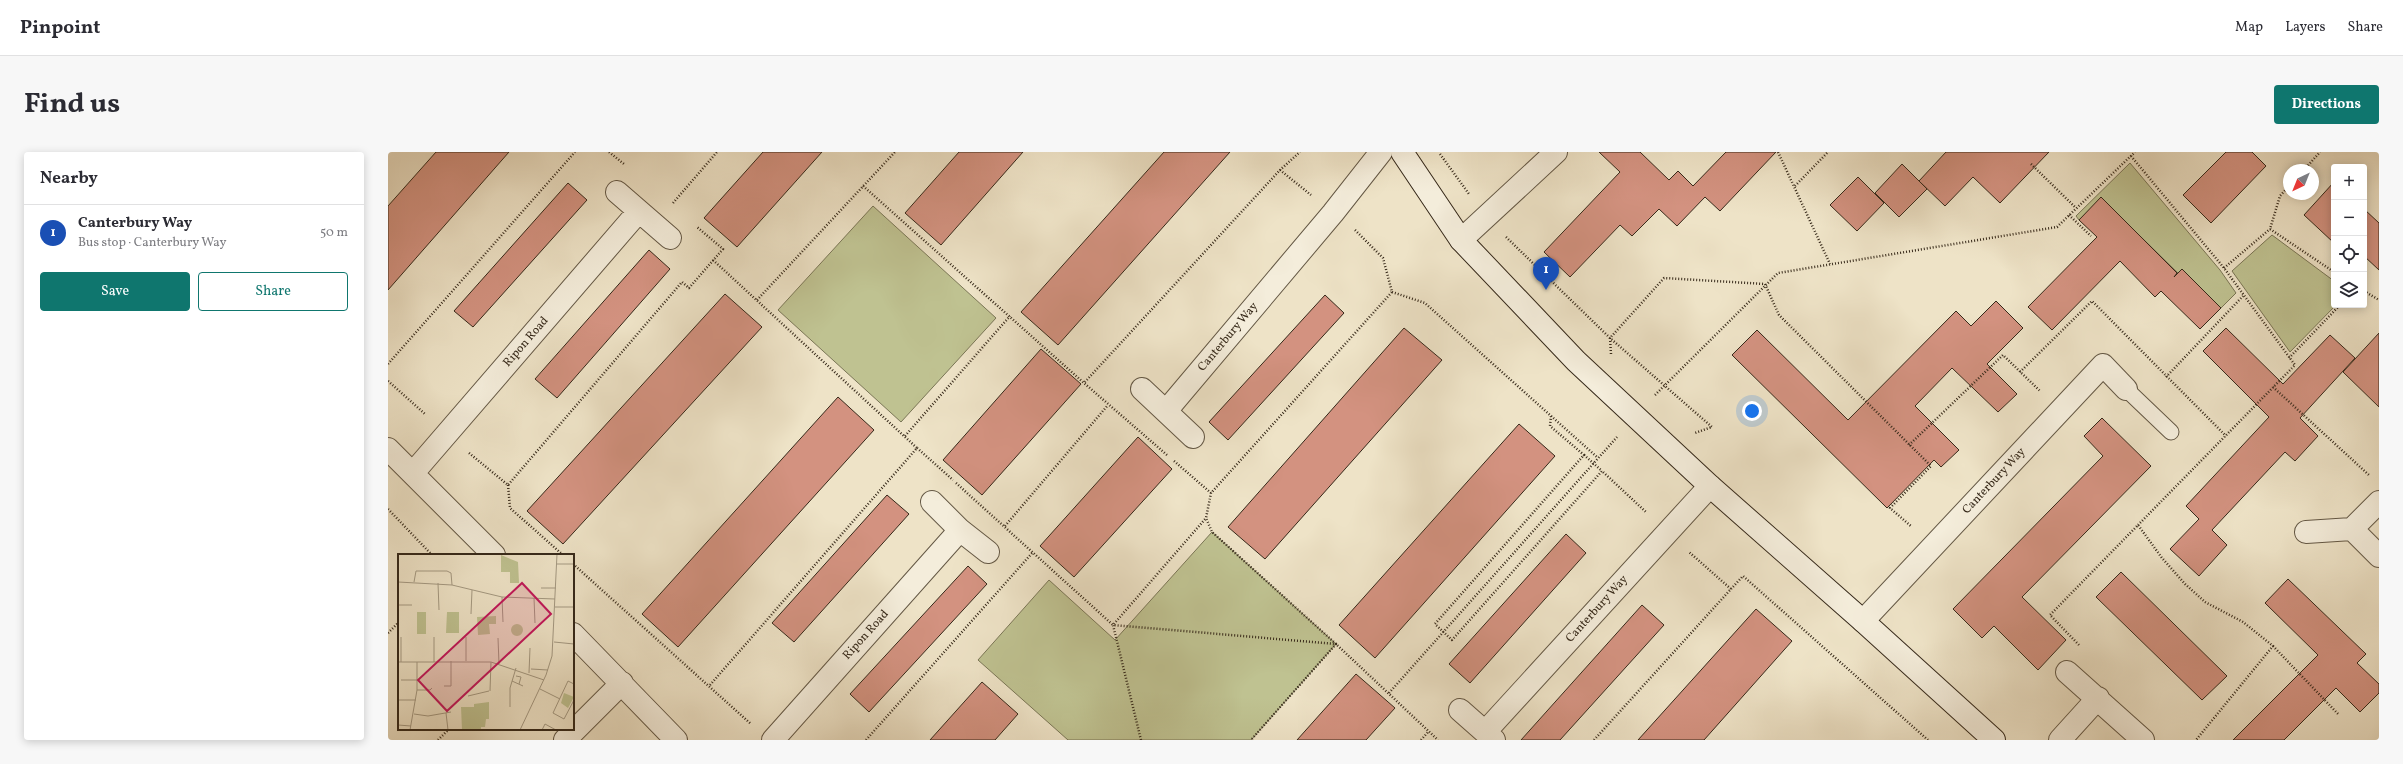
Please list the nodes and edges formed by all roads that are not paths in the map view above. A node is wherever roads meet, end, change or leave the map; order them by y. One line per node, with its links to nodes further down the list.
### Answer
1 (1381, 152): 10 (street, Canterbury Way)
2 (1402, 152): 7 (street)
3 (1556, 152): 7 (street)
4 (617, 192): 5 (street)
5 (639, 212): 6 (street); 14 (street, Ripon Road)
6 (670, 238)
7 (1460, 240): 15 (street)
8 (1142, 389): 10 (street)
9 (2126, 389): 11 (lane); 24 (street, Canterbury Way)
10 (1166, 411): 12 (street)
11 (2170, 432)
12 (1193, 437)
13 (388, 448): 14 (street)
14 (413, 473): 22 (street)
15 (1710, 486): 24 (street); 31 (street, Canterbury Way)
16 (932, 502): 19 (street)
17 (2379, 502): 18 (street)
18 (2352, 529): 20 (street); 23 (street)
19 (960, 530): 21 (street); 30 (street, Ripon Road)
20 (2306, 532)
21 (988, 552)
22 (493, 554)
23 (2379, 556)
24 (1864, 621): 34 (street)
25 (574, 635): 27 (street)
26 (2067, 672): 28 (street)
27 (622, 683): 32 (street); 33 (street)
28 (2098, 698): 35 (street); 36 (street)
29 (1460, 710): 31 (street, Canterbury Way)
30 (765, 735)
31 (1489, 736)
32 (565, 740)
33 (676, 740)
34 (1994, 740)
35 (2060, 740)
36 (2143, 740)

